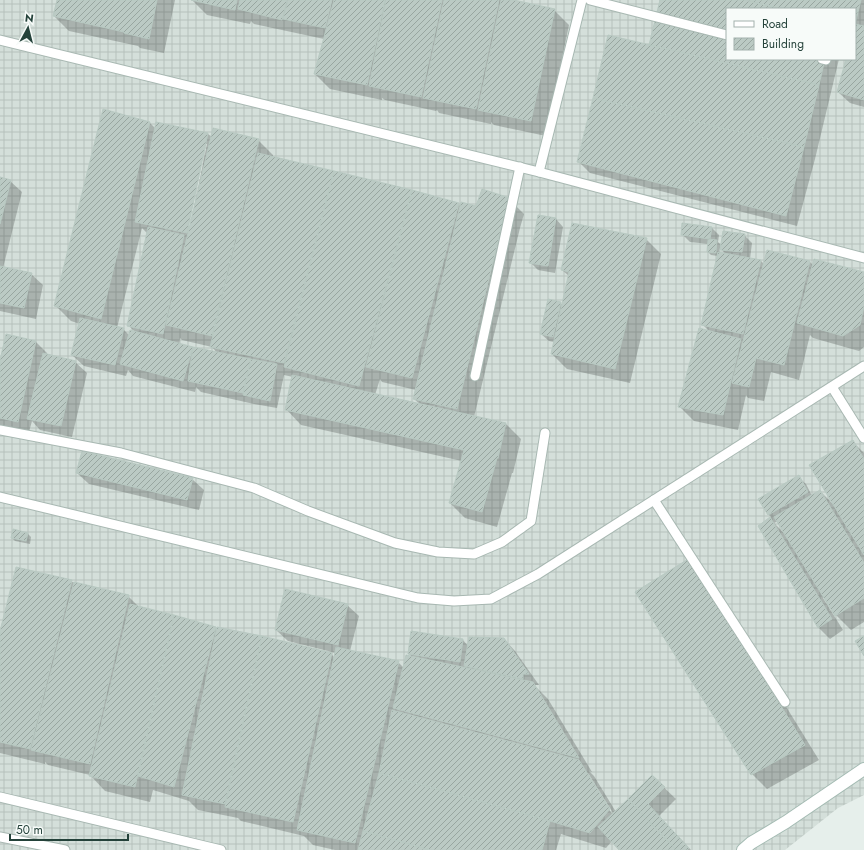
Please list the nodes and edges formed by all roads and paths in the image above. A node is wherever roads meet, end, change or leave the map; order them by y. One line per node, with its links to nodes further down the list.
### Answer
1 (582, 0): 7 (lane)
2 (590, 0): 3 (lane)
3 (614, 3): 4 (lane)
4 (726, 35)
5 (0, 40): 6 (lane)
6 (520, 167): 7 (lane); 10 (lane)
7 (539, 172): 8 (lane)
8 (864, 258)
9 (863, 370): 11 (lane)
10 (475, 376)
11 (832, 387): 14 (lane); 16 (lane)
12 (0, 430): 13 (lane)
13 (545, 433)
14 (864, 438)
15 (0, 497): 16 (lane)
16 (654, 500): 17 (lane)
17 (785, 702)
18 (864, 769): 23 (main road)
19 (0, 797): 22 (lane)
20 (0, 837): 21 (lane)
21 (65, 850)
22 (221, 850)
23 (743, 850)

